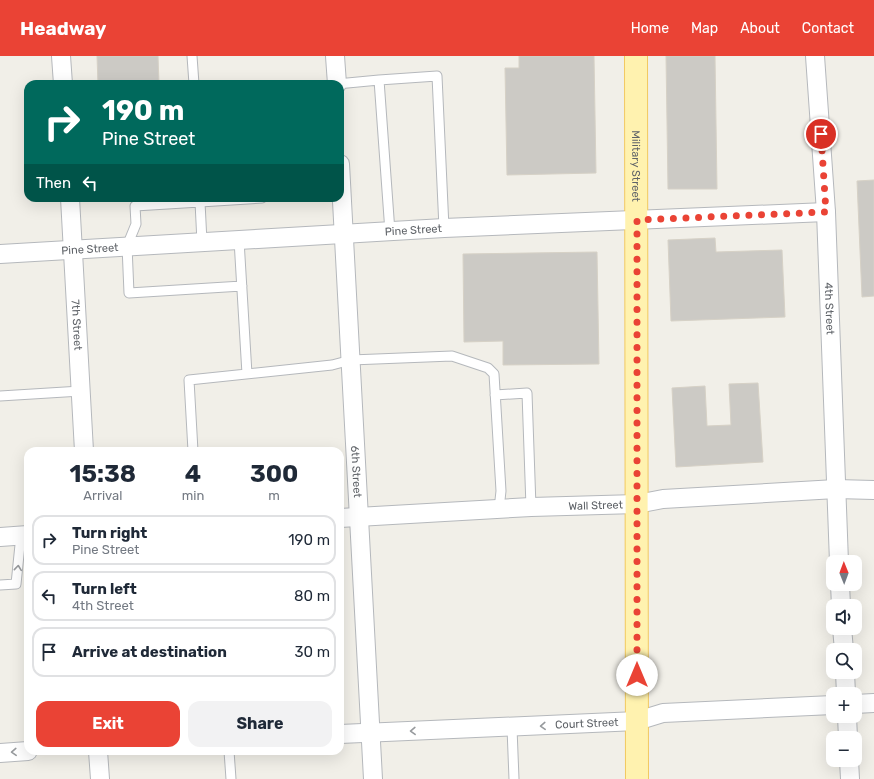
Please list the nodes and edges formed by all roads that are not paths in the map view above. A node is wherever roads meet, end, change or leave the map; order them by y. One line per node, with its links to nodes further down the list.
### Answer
1 (61, 56): 6 (street)
2 (192, 56): 7 (lane)
3 (335, 56): 8 (street)
4 (636, 56): 16 (main road, Military Street)
5 (815, 56): 15 (street, 4th Street)
6 (63, 80)
7 (194, 80)
8 (337, 80)
9 (379, 80): 10 (lane); 17 (lane); 18 (lane)
10 (344, 83)
11 (70, 202): 23 (street, 7th Street)
12 (178, 202): 22 (lane)
13 (200, 202): 21 (lane)
14 (342, 202): 19 (street, 6th Street)
15 (826, 212): 16 (street, Pine Street); 33 (street, 4th Street)
16 (637, 220): 17 (street, Pine Street); 35 (main road, Military Street)
17 (444, 228): 18 (street, Pine Street)
18 (390, 232): 19 (street, Pine Street)
19 (344, 234): 20 (street, Pine Street); 26 (street, 6th Street)
20 (240, 240): 21 (street, Pine Street); 25 (lane)
21 (202, 242): 22 (street, Pine Street)
22 (127, 246): 23 (street, Pine Street); 25 (lane)
23 (73, 250): 24 (street, Pine Street); 28 (street, 7th Street)
24 (0, 254)
25 (242, 286): 27 (lane)
26 (351, 360): 27 (lane); 29 (lane); 38 (street, 6th Street)
27 (247, 374): 32 (lane)
28 (81, 392): 30 (lane); 31 (street, 7th Street)
29 (495, 395): 36 (lane); 37 (lane)
30 (0, 396)
31 (84, 447)
32 (193, 447)
33 (836, 489): 34 (street, Wall Street); 35 (street, Wall Street); 43 (street, 4th Street)
34 (874, 490)
35 (637, 504): 36 (street, Wall Street); 48 (main road, Military Street)
36 (531, 507): 37 (street, Wall Street)
37 (500, 509): 38 (street, Wall Street)
38 (359, 517): 39 (street, Wall Street); 50 (street, 6th Street)
39 (344, 518)
40 (24, 535): 41 (street)
41 (0, 537)
42 (24, 540): 44 (lane, one-way to 42)
43 (839, 555)
44 (0, 585)
45 (874, 703): 46 (street)
46 (862, 704)
47 (826, 705): 48 (street, Court Street)
48 (637, 721): 49 (street, Court Street, one-way to 49); 61 (main road, Military Street)
49 (512, 728): 50 (street, Court Street, one-way to 50); 60 (lane)
50 (370, 732): 51 (street, Court Street); 59 (street, 6th Street)
51 (344, 734)
52 (24, 751): 53 (street, one-way to 53)
53 (0, 753)
54 (98, 755): 57 (street)
55 (229, 755): 58 (lane)
56 (849, 767): 62 (street)
57 (100, 779)
58 (231, 779)
59 (373, 779)
60 (514, 779)
61 (637, 779)
62 (850, 779)

